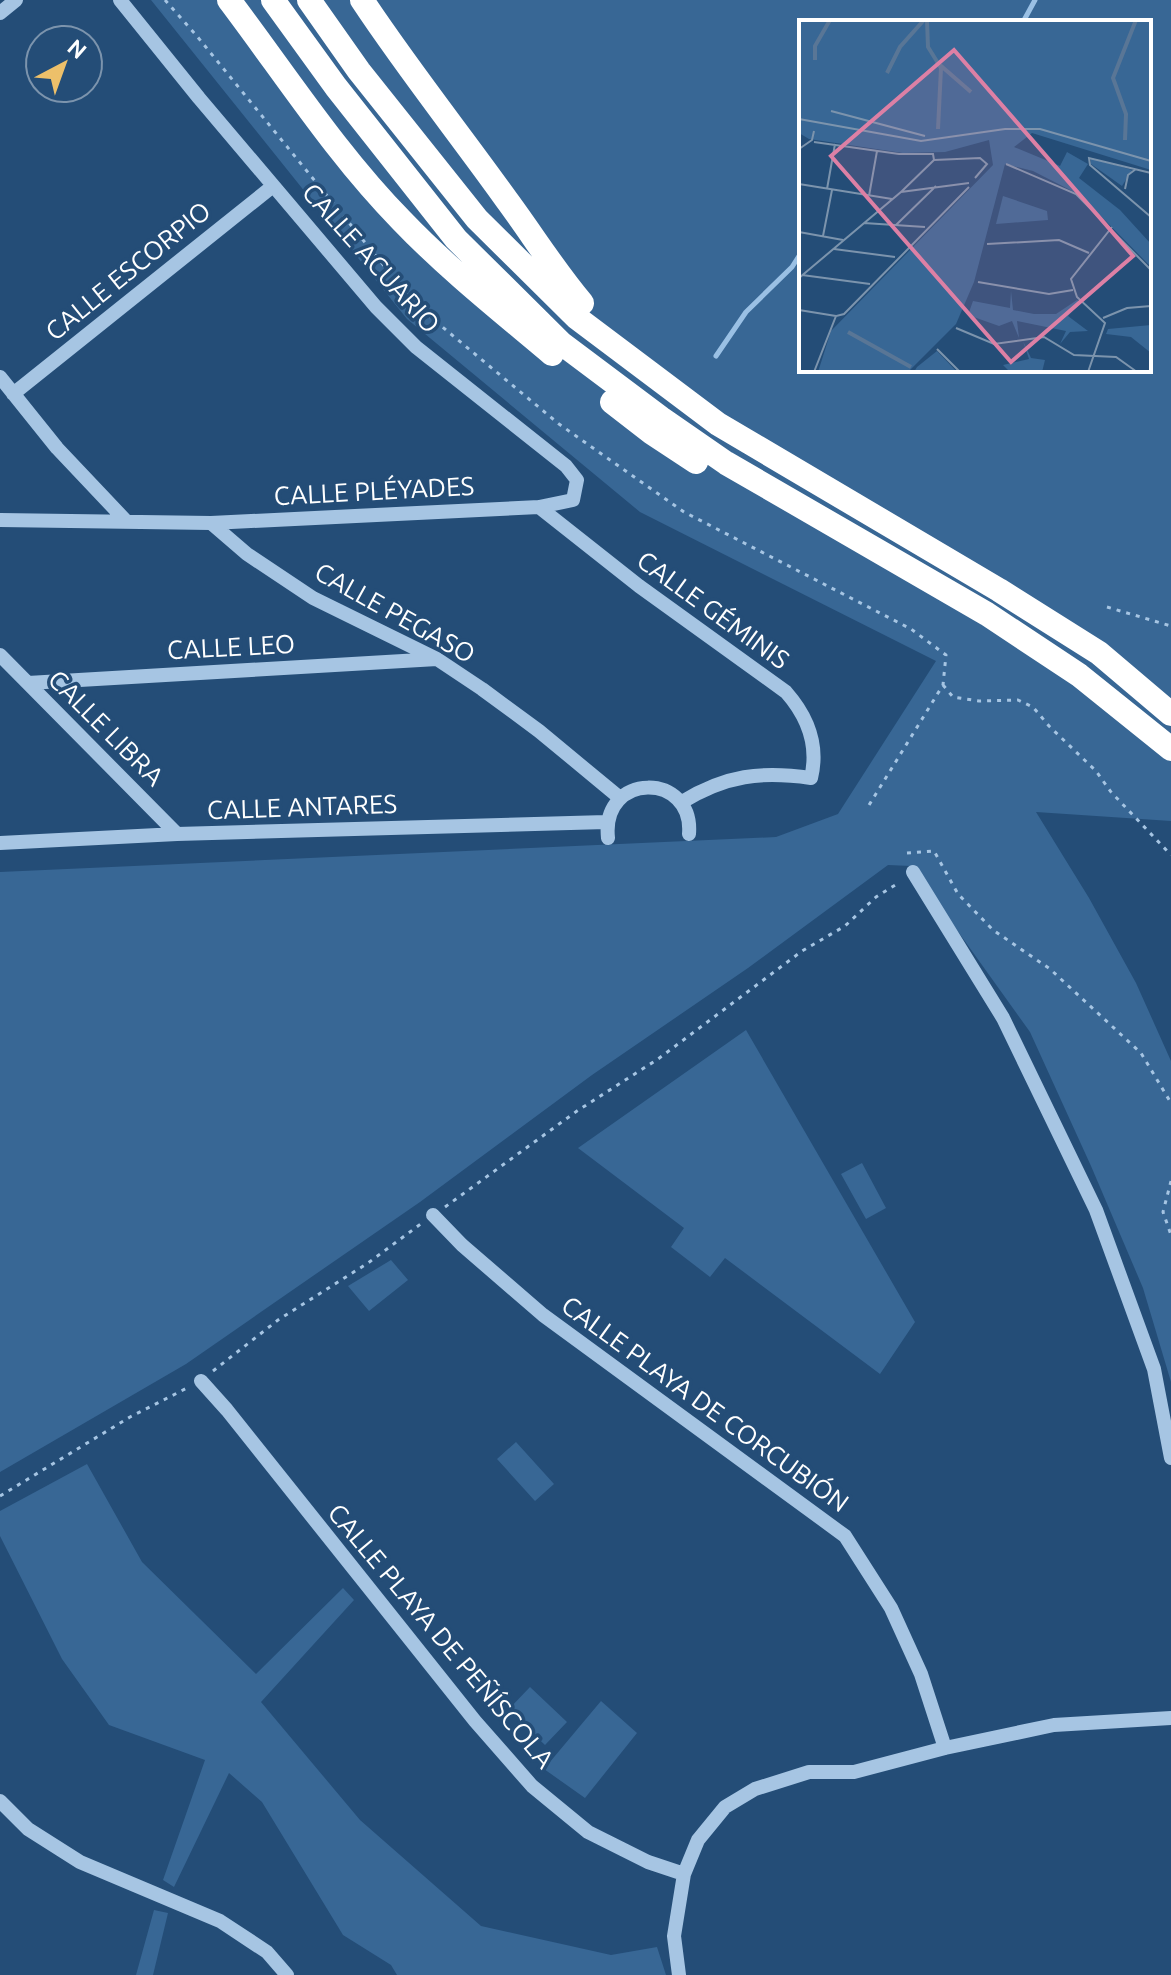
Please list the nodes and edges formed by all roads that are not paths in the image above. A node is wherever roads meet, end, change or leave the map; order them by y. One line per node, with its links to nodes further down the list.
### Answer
1 (16, 0): 7 (street)
2 (120, 0): 8 (street, CALLE ACUARIO)
3 (229, 0): 12 (highway)
4 (273, 0): 12 (highway)
5 (309, 0): 11 (highway)
6 (362, 0): 11 (highway)
7 (0, 13)
8 (273, 186): 10 (street, CALLE ESCORPIO); 13 (street, CALLE ACUARIO)
9 (0, 377): 10 (street)
10 (13, 394): 15 (street)
11 (718, 424): 20 (highway)
12 (794, 504): 21 (highway)
13 (539, 507): 16 (street, CALLE PLÉYADES); 23 (street, CALLE GÉMINIS)
14 (0, 520): 15 (street)
15 (127, 522): 16 (street)
16 (211, 523): 18 (street, CALLE PEGASO)
17 (0, 655): 19 (street, CALLE LIBRA)
18 (437, 659): 19 (street, CALLE LEO); 22 (street, CALLE PEGASO)
19 (28, 683): 25 (street, CALLE LIBRA)
20 (1171, 714)
21 (1171, 749)
22 (620, 798): 23 (street); 24 (street)
23 (682, 802): 26 (street)
24 (606, 822): 25 (street, CALLE ANTARES); 27 (street)
25 (177, 834): 28 (street, CALLE ANTARES)
26 (689, 834)
27 (608, 838)
28 (0, 843)
29 (910, 875): 32 (street)
30 (433, 1215): 34 (street, CALLE PLAYA DE CORCUBIÓN)
31 (201, 1381): 36 (street, CALLE PLAYA DE PEÑÍSCOLA)
32 (1171, 1458)
33 (1171, 1718): 34 (street)
34 (945, 1748): 36 (street)
35 (0, 1801): 37 (street)
36 (684, 1874): 38 (street)
37 (287, 1975)
38 (679, 1975)

